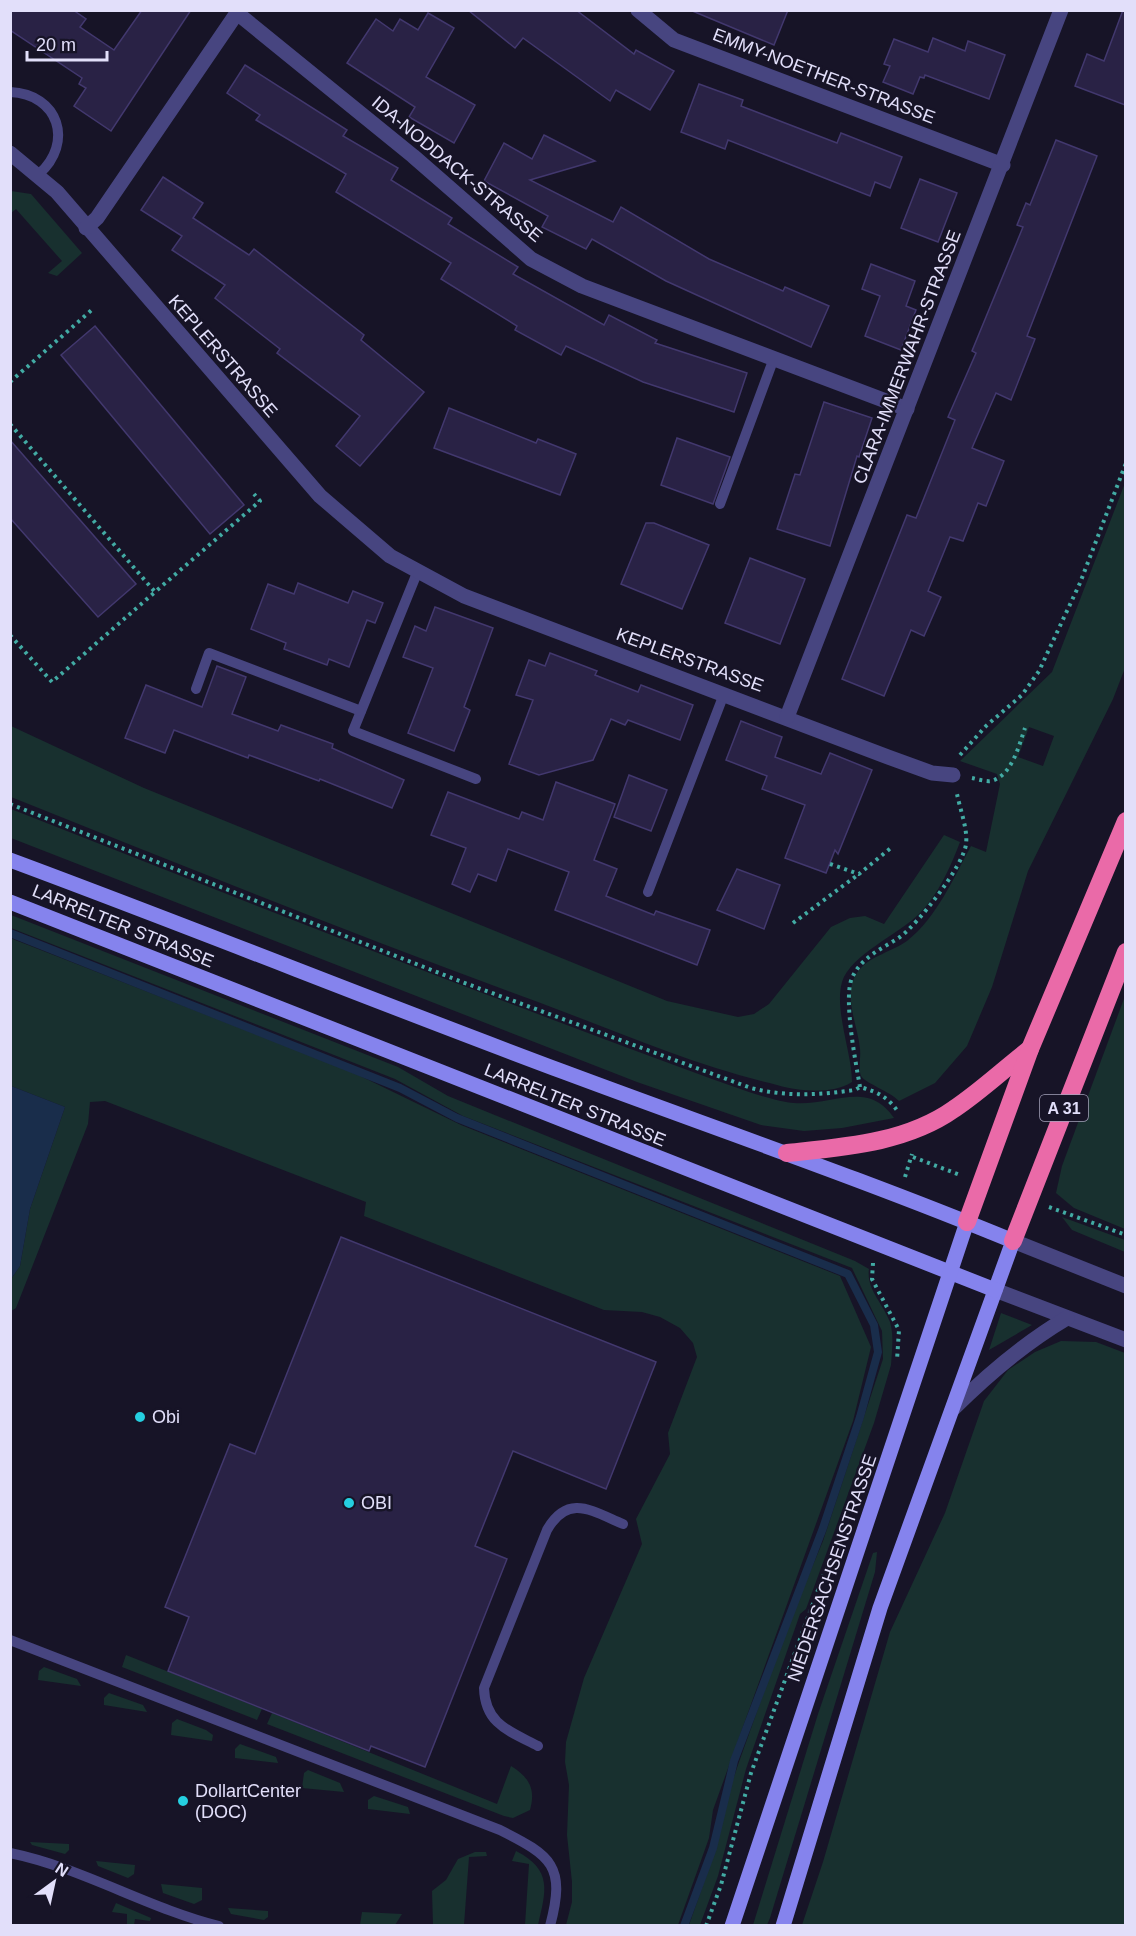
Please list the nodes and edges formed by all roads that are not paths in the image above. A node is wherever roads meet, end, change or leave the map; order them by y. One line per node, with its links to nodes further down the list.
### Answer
1 (638, 10): 6 (street, EMMY-NOETHER-STRASSE)
2 (1061, 10): 6 (street, CLARA-IMMERWAHR-STRASSE)
3 (238, 12): 8 (street); 9 (street, IDA-NODDACK-STRASSE)
4 (10, 92): 7 (lane)
5 (10, 153): 7 (street, KEPLERSTRASSE)
6 (1002, 165): 10 (street, CLARA-IMMERWAHR-STRASSE)
7 (39, 174): 8 (street, KEPLERSTRASSE)
8 (86, 228): 12 (street, KEPLERSTRASSE)
9 (774, 358): 10 (street, IDA-NODDACK-STRASSE); 11 (lane)
10 (907, 409): 16 (street, CLARA-IMMERWAHR-STRASSE)
11 (720, 504)
12 (417, 573): 14 (street, KEPLERSTRASSE); 15 (lane)
13 (196, 689): 15 (lane)
14 (724, 694): 16 (street, KEPLERSTRASSE); 21 (lane)
15 (361, 711): 18 (lane)
16 (787, 717): 17 (street, KEPLERSTRASSE)
17 (953, 775)
18 (476, 779)
19 (1125, 821): 24 (highway)
20 (10, 860): 25 (main road, LARRELTER STRASSE)
21 (648, 891)
22 (10, 902): 28 (main road, LARRELTER STRASSE)
23 (1125, 952): 27 (highway, A 31)
24 (1030, 1049): 25 (highway); 26 (highway)
25 (787, 1153): 26 (main road, LARRELTER STRASSE)
26 (967, 1222): 27 (main road, LARRELTER STRASSE); 28 (main road, NIEDERSACHSENSTRASSE)
27 (1013, 1241): 29 (street, LARRELTER STRASSE); 30 (main road)
28 (952, 1274): 30 (main road, LARRELTER STRASSE); 40 (main road, NIEDERSACHSENSTRASSE)
29 (1125, 1286)
30 (995, 1290): 31 (street, LARRELTER STRASSE); 33 (main road)
31 (1067, 1318): 32 (street, LARRELTER STRASSE); 33 (street)
32 (1125, 1340)
33 (952, 1410): 41 (main road)
34 (623, 1524): 36 (lane)
35 (10, 1640): 39 (lane)
36 (538, 1746)
37 (10, 1853): 38 (lane)
38 (219, 1926)
39 (550, 1926)
40 (732, 1926)
41 (783, 1926)

